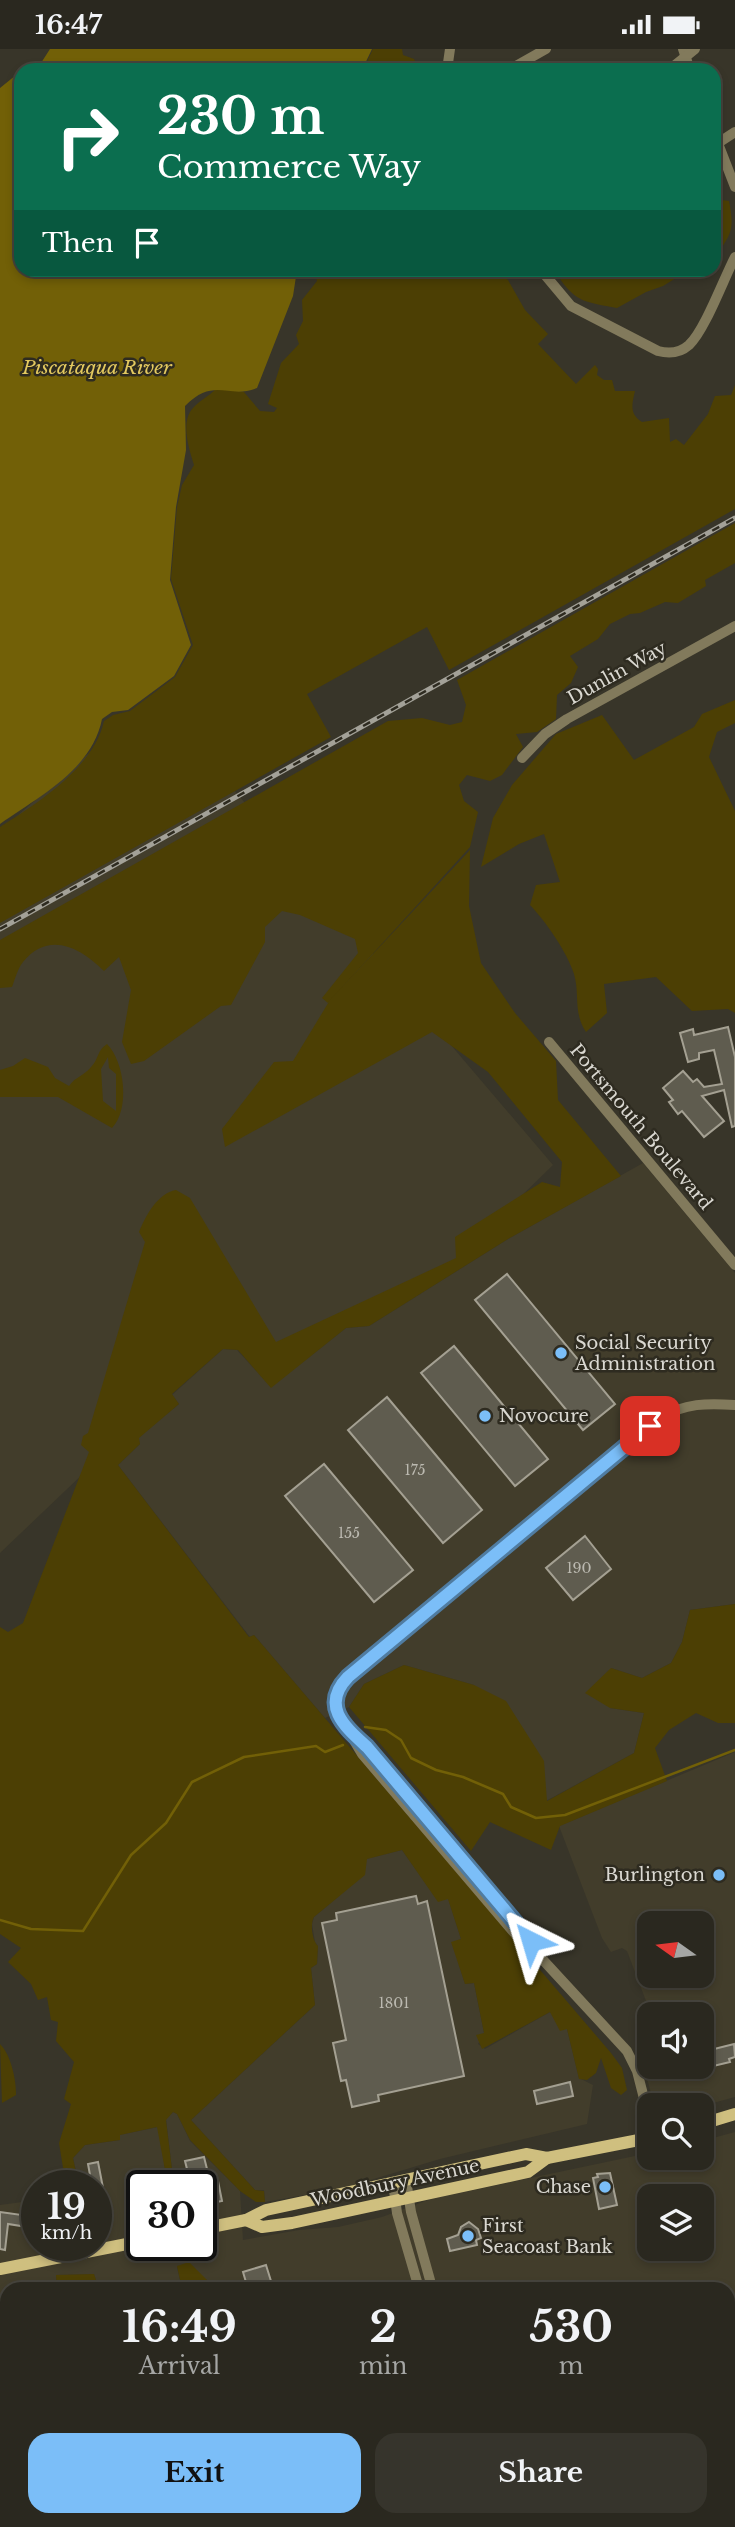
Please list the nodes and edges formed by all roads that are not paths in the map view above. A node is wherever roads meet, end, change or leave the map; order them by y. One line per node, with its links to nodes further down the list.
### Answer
1 (545, 49): 4 (street)
2 (695, 49): 3 (street)
3 (684, 53)
4 (521, 63)
5 (721, 154): 6 (street)
6 (735, 187)
7 (735, 257): 8 (street)
8 (547, 277)
9 (735, 626): 10 (street, Dunlin Way)
10 (522, 758)
11 (549, 1042): 12 (street, Portsmouth Boulevard)
12 (735, 1265)
13 (735, 1405): 14 (street)
14 (642, 2093)
15 (735, 2114): 16 (main road)
16 (714, 2120)
17 (637, 2140): 18 (main road, Woodbury Avenue)
18 (547, 2158): 19 (main road, Woodbury Avenue); 21 (main road, Woodbury Avenue)
19 (406, 2180): 20 (main road, Woodbury Avenue); 21 (street)
20 (393, 2183): 22 (street); 23 (main road, Woodbury Avenue)
21 (409, 2198): 22 (main road, Woodbury Avenue); 28 (street)
22 (395, 2201): 23 (main road, Woodbury Avenue); 27 (street)
23 (246, 2220): 24 (main road, Woodbury Avenue)
24 (217, 2226)
25 (126, 2244): 26 (main road)
26 (0, 2269)
27 (417, 2282)
28 (429, 2282)

